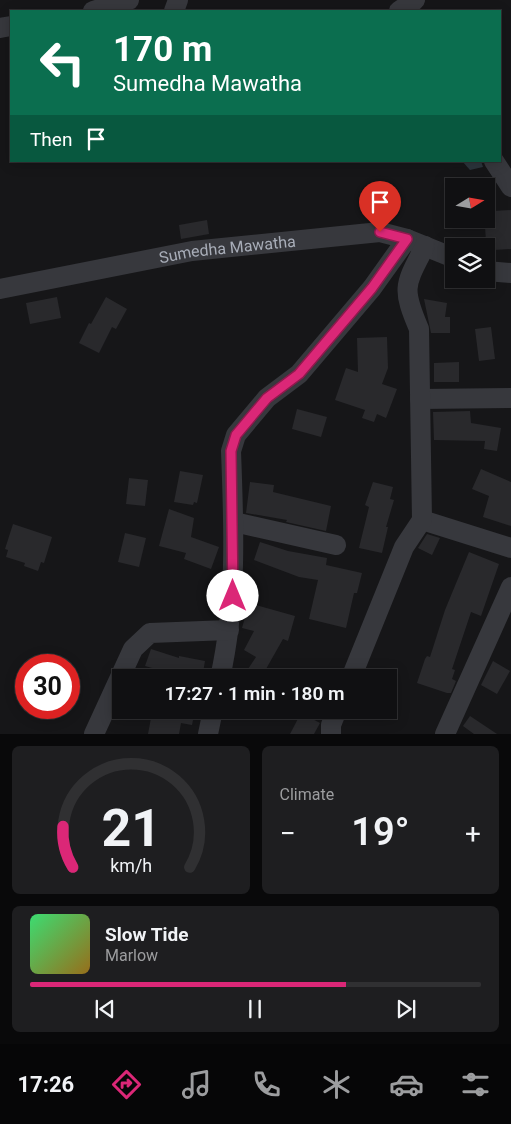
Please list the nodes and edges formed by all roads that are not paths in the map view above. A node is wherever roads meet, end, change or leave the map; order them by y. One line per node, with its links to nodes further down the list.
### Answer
1 (129, 0): 2 (street)
2 (97, 10)
3 (495, 162): 4 (street)
4 (511, 187)
5 (416, 242): 6 (street, Sumedha Mawatha); 9 (street, Sumedha Mawatha); 11 (street); 13 (street)
6 (445, 254)
7 (495, 272): 8 (street)
8 (511, 274)
9 (1, 294)
10 (511, 398): 11 (street)
11 (420, 399): 12 (street)
12 (422, 520): 15 (street); 19 (street)
13 (234, 522): 14 (street); 17 (street)
14 (336, 545)
15 (511, 548)
16 (511, 587): 25 (street)
17 (229, 630): 18 (street); 22 (street)
18 (222, 669)
19 (355, 669)
20 (211, 719): 23 (street)
21 (333, 719): 24 (street)
22 (94, 734)
23 (208, 734)
24 (330, 734)
25 (445, 734)

